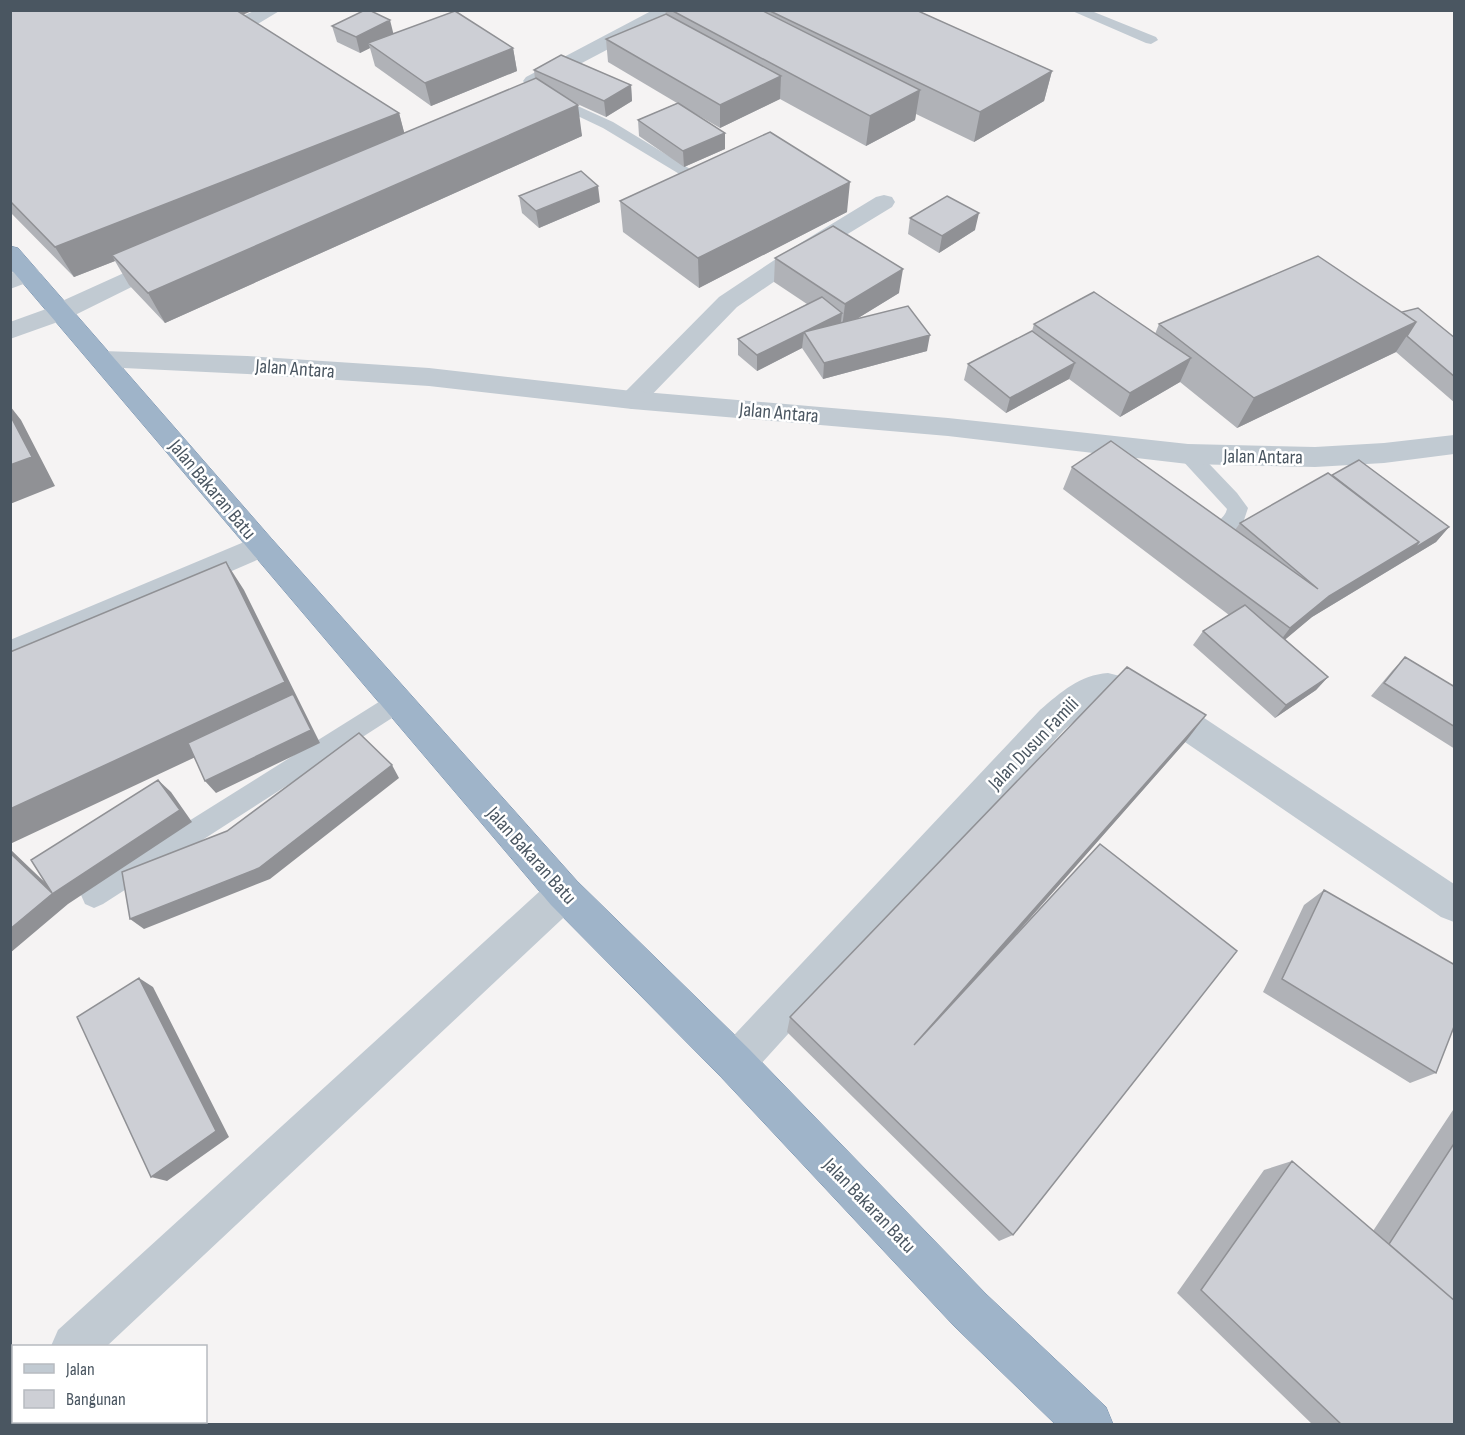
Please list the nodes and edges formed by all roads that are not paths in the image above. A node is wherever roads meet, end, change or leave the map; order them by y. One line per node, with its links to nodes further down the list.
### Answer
1 (272, 10): 5 (street)
2 (668, 10): 6 (street)
3 (1076, 10): 4 (lane)
4 (1151, 40)
5 (287, 56)
6 (520, 88): 7 (lane)
7 (692, 175)
8 (884, 202): 14 (street)
9 (189, 251): 11 (street)
10 (17, 269): 11 (highway, Jalan Bakaran Batu)
11 (60, 312): 12 (street); 13 (highway, Jalan Bakaran Batu)
12 (10, 331)
13 (103, 359): 14 (street, Jalan Antara); 17 (highway, Jalan Bakaran Batu)
14 (632, 400): 16 (street, Jalan Antara)
15 (1455, 445): 16 (street, Jalan Antara)
16 (1188, 454): 18 (lane)
17 (261, 546): 19 (street); 20 (highway, Jalan Bakaran Batu)
18 (1239, 557)
19 (10, 654)
20 (398, 702): 21 (highway, Jalan Bakaran Batu); 22 (lane)
21 (564, 893): 24 (highway, Jalan Bakaran Batu); 25 (street)
22 (94, 895)
23 (1455, 905): 24 (street, Jalan Dusun Famili)
24 (735, 1063): 26 (highway, Jalan Bakaran Batu)
25 (76, 1345)
26 (1089, 1425)

